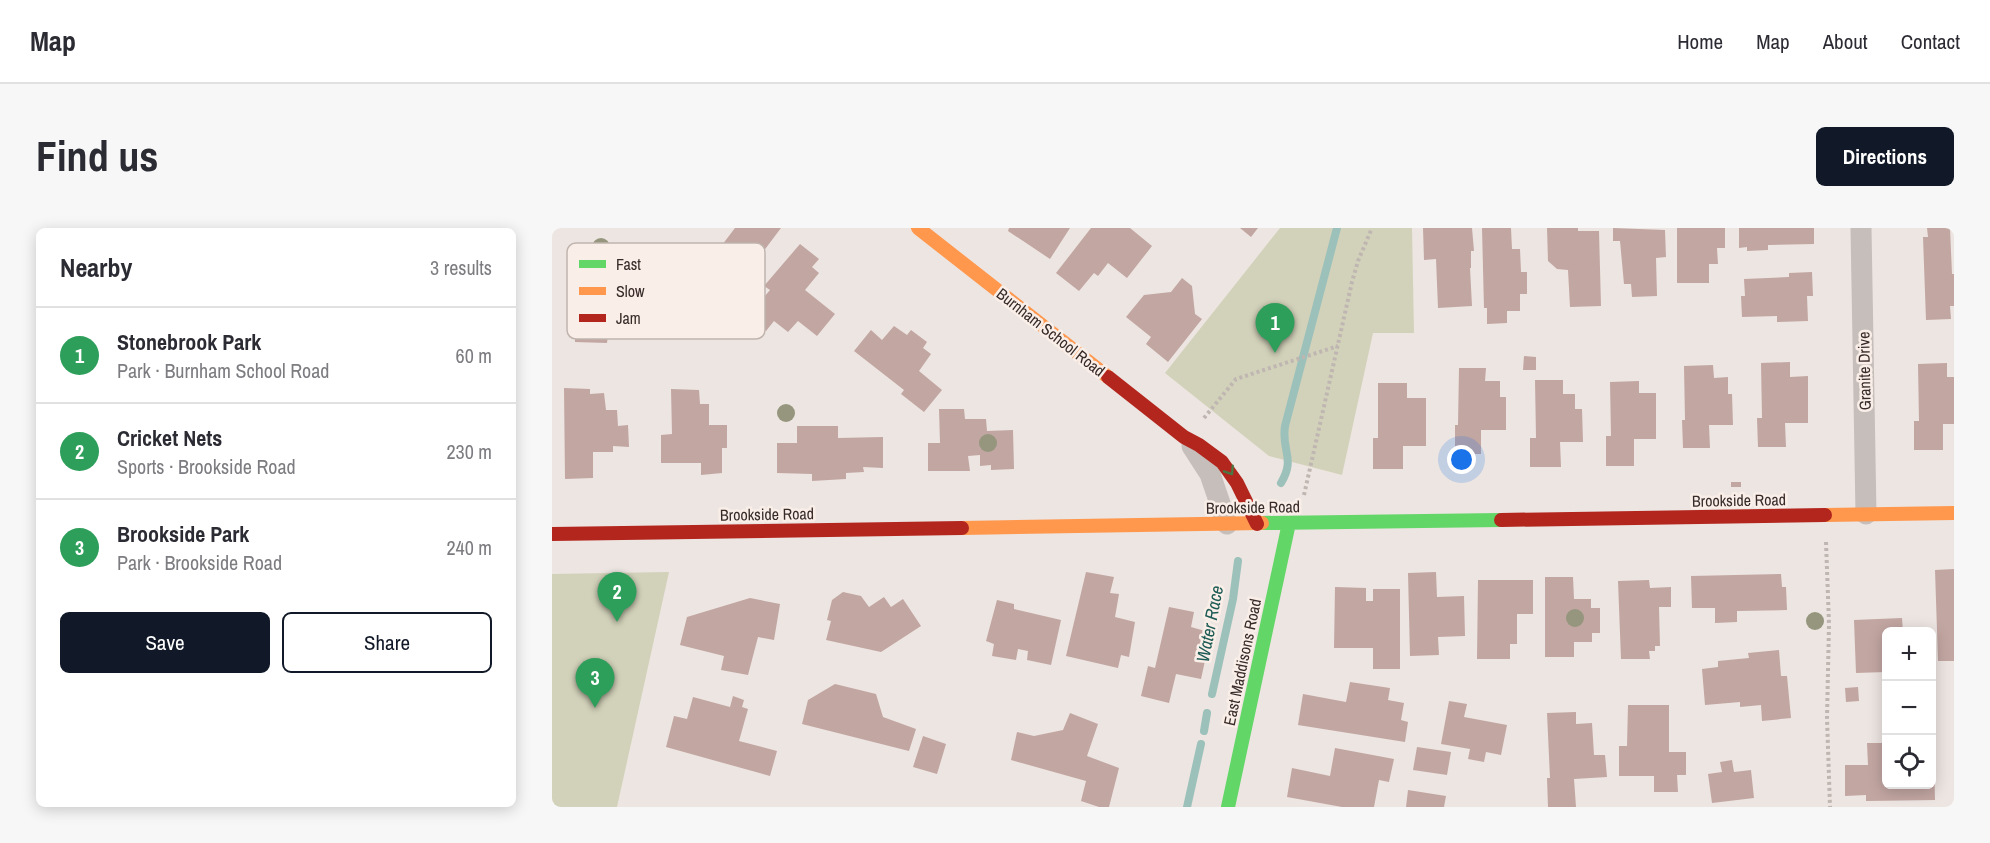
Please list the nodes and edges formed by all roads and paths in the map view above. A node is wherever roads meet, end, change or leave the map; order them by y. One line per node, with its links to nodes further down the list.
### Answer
1 (918, 228): 6 (street, Burnham School Road)
2 (1372, 228): 4 (path)
3 (1861, 228): 9 (street, Granite Drive)
4 (1339, 346): 5 (path); 7 (path)
5 (1202, 419)
6 (1184, 436): 11 (street, Burnham School Road); 12 (street, Burnham School Road, one-way to 12)
7 (1303, 499)
8 (1954, 513): 9 (street, Brookside Road)
9 (1866, 514): 10 (street, Brookside Road)
10 (1289, 523): 12 (street, Brookside Road); 15 (street, East Maddisons Road)
11 (1227, 524): 12 (street, Brookside Road); 13 (street, Brookside Road)
12 (1257, 524)
13 (552, 534)
14 (1826, 539): 16 (path)
15 (1228, 807)
16 (1830, 807)

